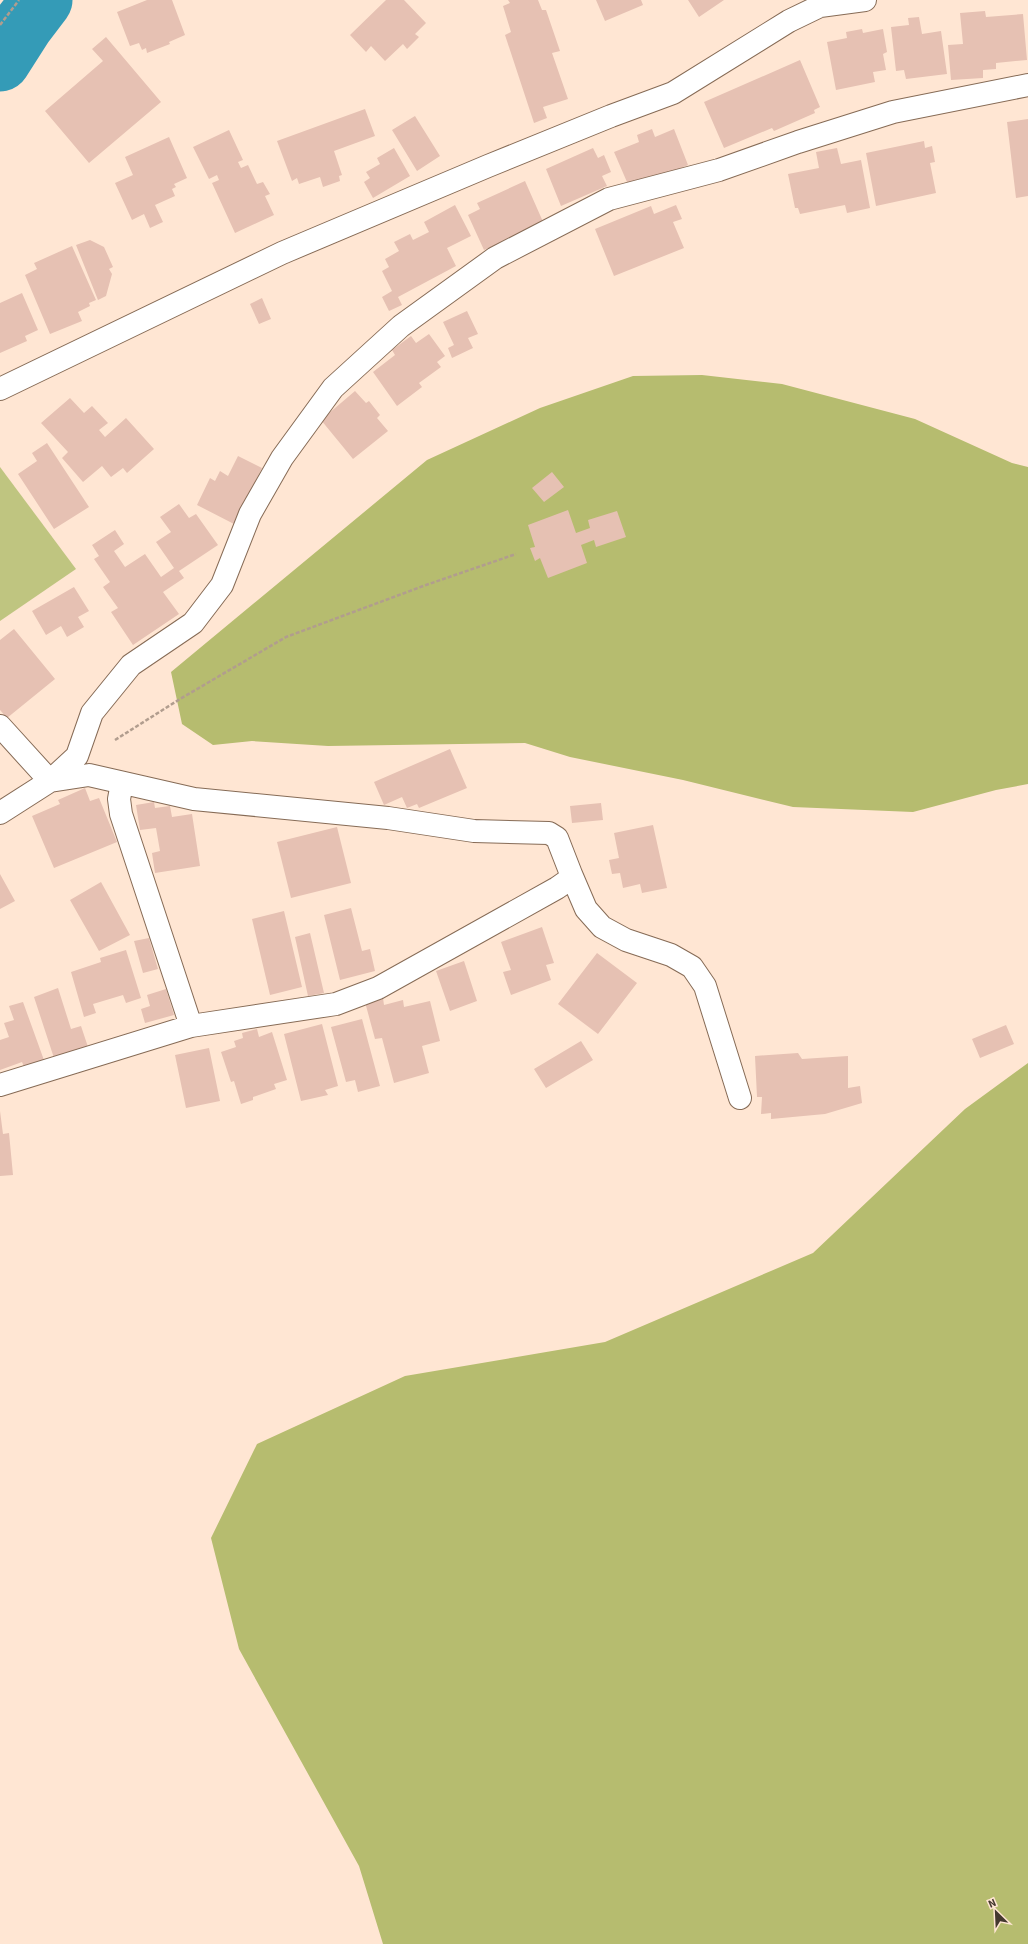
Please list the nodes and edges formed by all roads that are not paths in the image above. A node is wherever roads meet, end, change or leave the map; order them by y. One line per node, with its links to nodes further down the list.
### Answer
1 (865, 0): 3 (street)
2 (1028, 85): 5 (street)
3 (0, 389)
4 (0, 726): 5 (street)
5 (50, 782): 6 (street); 7 (street)
6 (122, 783): 8 (street); 9 (street)
7 (0, 813)
8 (571, 874): 9 (street); 11 (street)
9 (191, 1026): 10 (street)
10 (0, 1085)
11 (740, 1098)

